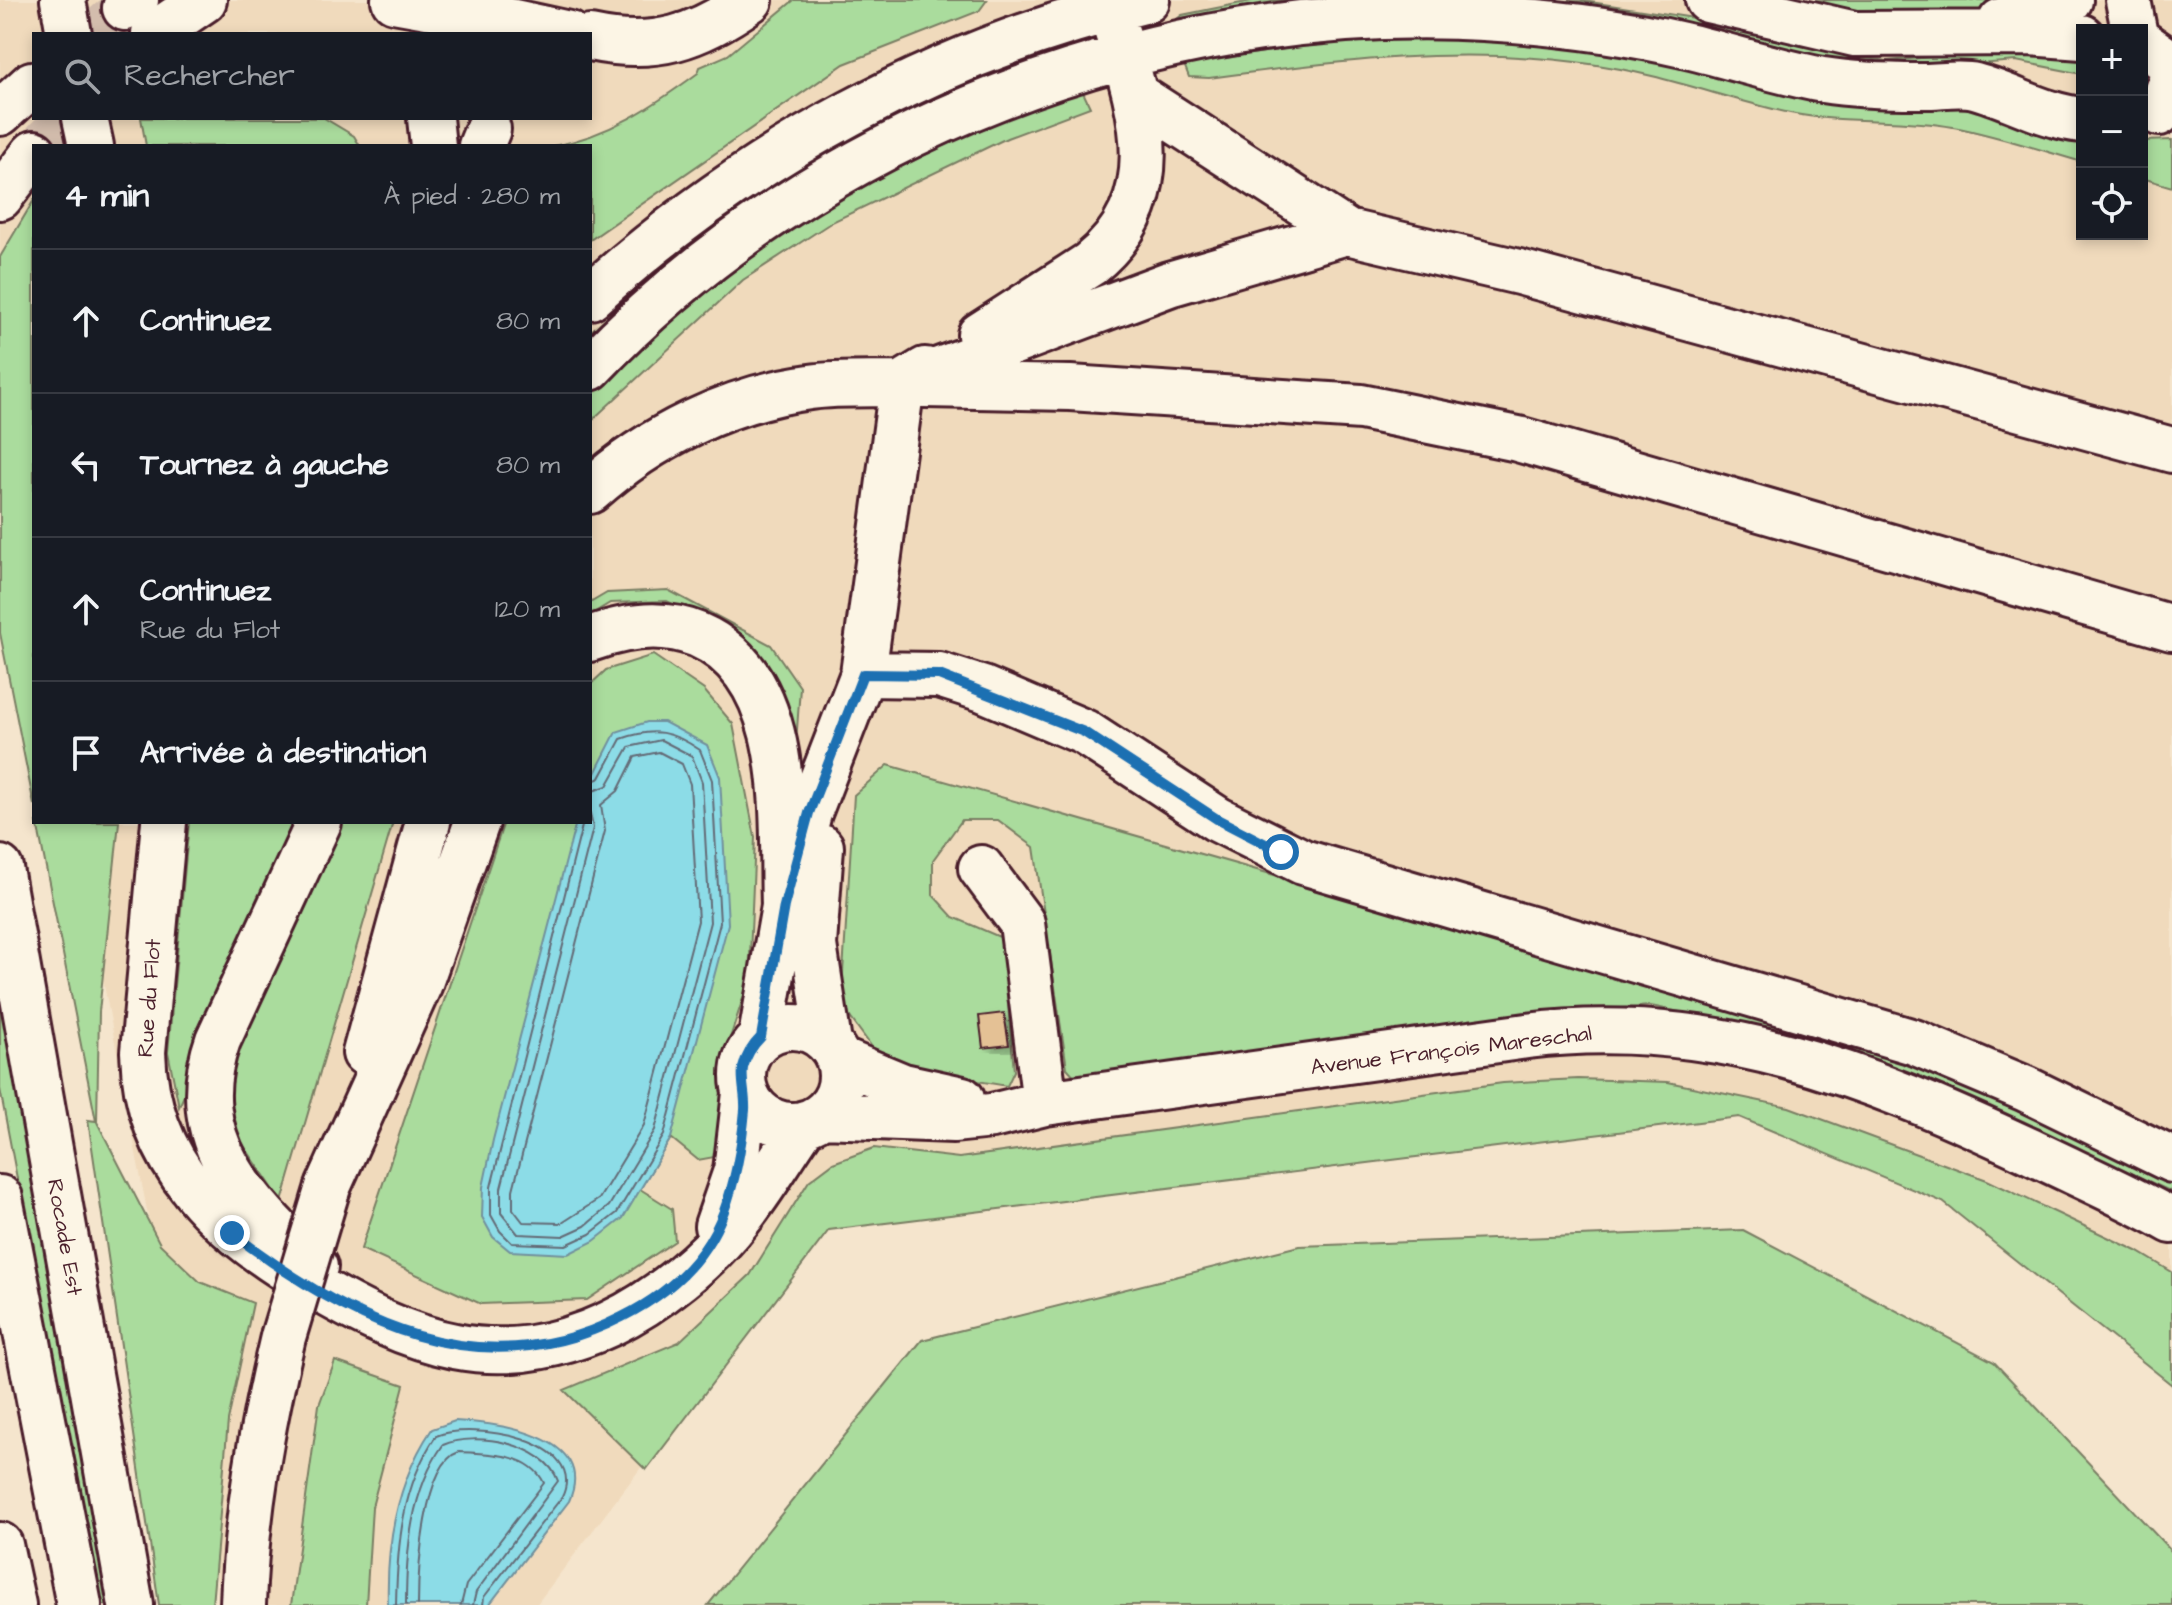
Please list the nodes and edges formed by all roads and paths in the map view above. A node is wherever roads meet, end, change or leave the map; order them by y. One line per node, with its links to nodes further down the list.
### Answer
1 (63, 0): 11 (main road)
2 (204, 0): 9 (main road)
3 (394, 0): 10 (main road)
4 (750, 0): 16 (main road)
5 (1708, 0): 14 (main road)
6 (2070, 0): 14 (main road)
7 (2128, 0): 17 (main road)
8 (1129, 4): 19 (main road); 29 (main road)
9 (138, 14)
10 (500, 19): 12 (main road); 13 (main road)
11 (69, 32)
12 (462, 32)
13 (560, 32)
14 (1944, 36): 15 (main road)
15 (2076, 37)
16 (592, 38)
17 (2155, 74)
18 (32, 84): 20 (main road)
19 (1134, 87): 21 (main road); 28 (main road); 30 (main road); 31 (main road)
20 (0, 113)
21 (2076, 119)
22 (85, 120): 24 (main road)
23 (430, 120): 25 (main road)
24 (91, 144)
25 (433, 144)
26 (32, 156): 27 (main road)
27 (0, 197)
28 (1347, 232): 31 (main road); 32 (main road)
29 (592, 295)
30 (592, 366)
31 (902, 384): 33 (main road); 34 (main road); 36 (main road)
32 (2172, 450)
33 (592, 489)
34 (2172, 628)
35 (592, 638): 44 (main road)
36 (863, 674): 37 (main road); 50 (main road)
37 (831, 754): 44 (main road); 46 (main road)
38 (318, 824): 55 (main road)
39 (427, 824): 51 (main road)
40 (476, 824): 51 (main road)
41 (162, 828): 55 (main road, Rue du Flot)
42 (0, 868): 59 (main road, Rocade Est)
43 (981, 868): 48 (main road)
44 (784, 906): 45 (main road)
45 (761, 1037): 46 (main road); 47 (main road)
46 (834, 1051): 48 (main road, Avenue François Mareschal); 49 (main road)
47 (745, 1093): 49 (main road); 54 (main road, Rue du Flot)
48 (1039, 1105): 49 (main road, Avenue François Mareschal); 53 (main road, Avenue François Mareschal)
49 (814, 1119): 54 (main road, Rue du Flot)
50 (2172, 1160)
51 (328, 1187): 60 (main road, bridge)
52 (0, 1198): 58 (main road)
53 (2172, 1221)
54 (699, 1260): 55 (main road, Rue du Flot)
55 (369, 1319)
56 (0, 1545): 57 (main road)
57 (13, 1605)
58 (79, 1605)
59 (131, 1605)
60 (243, 1605)

